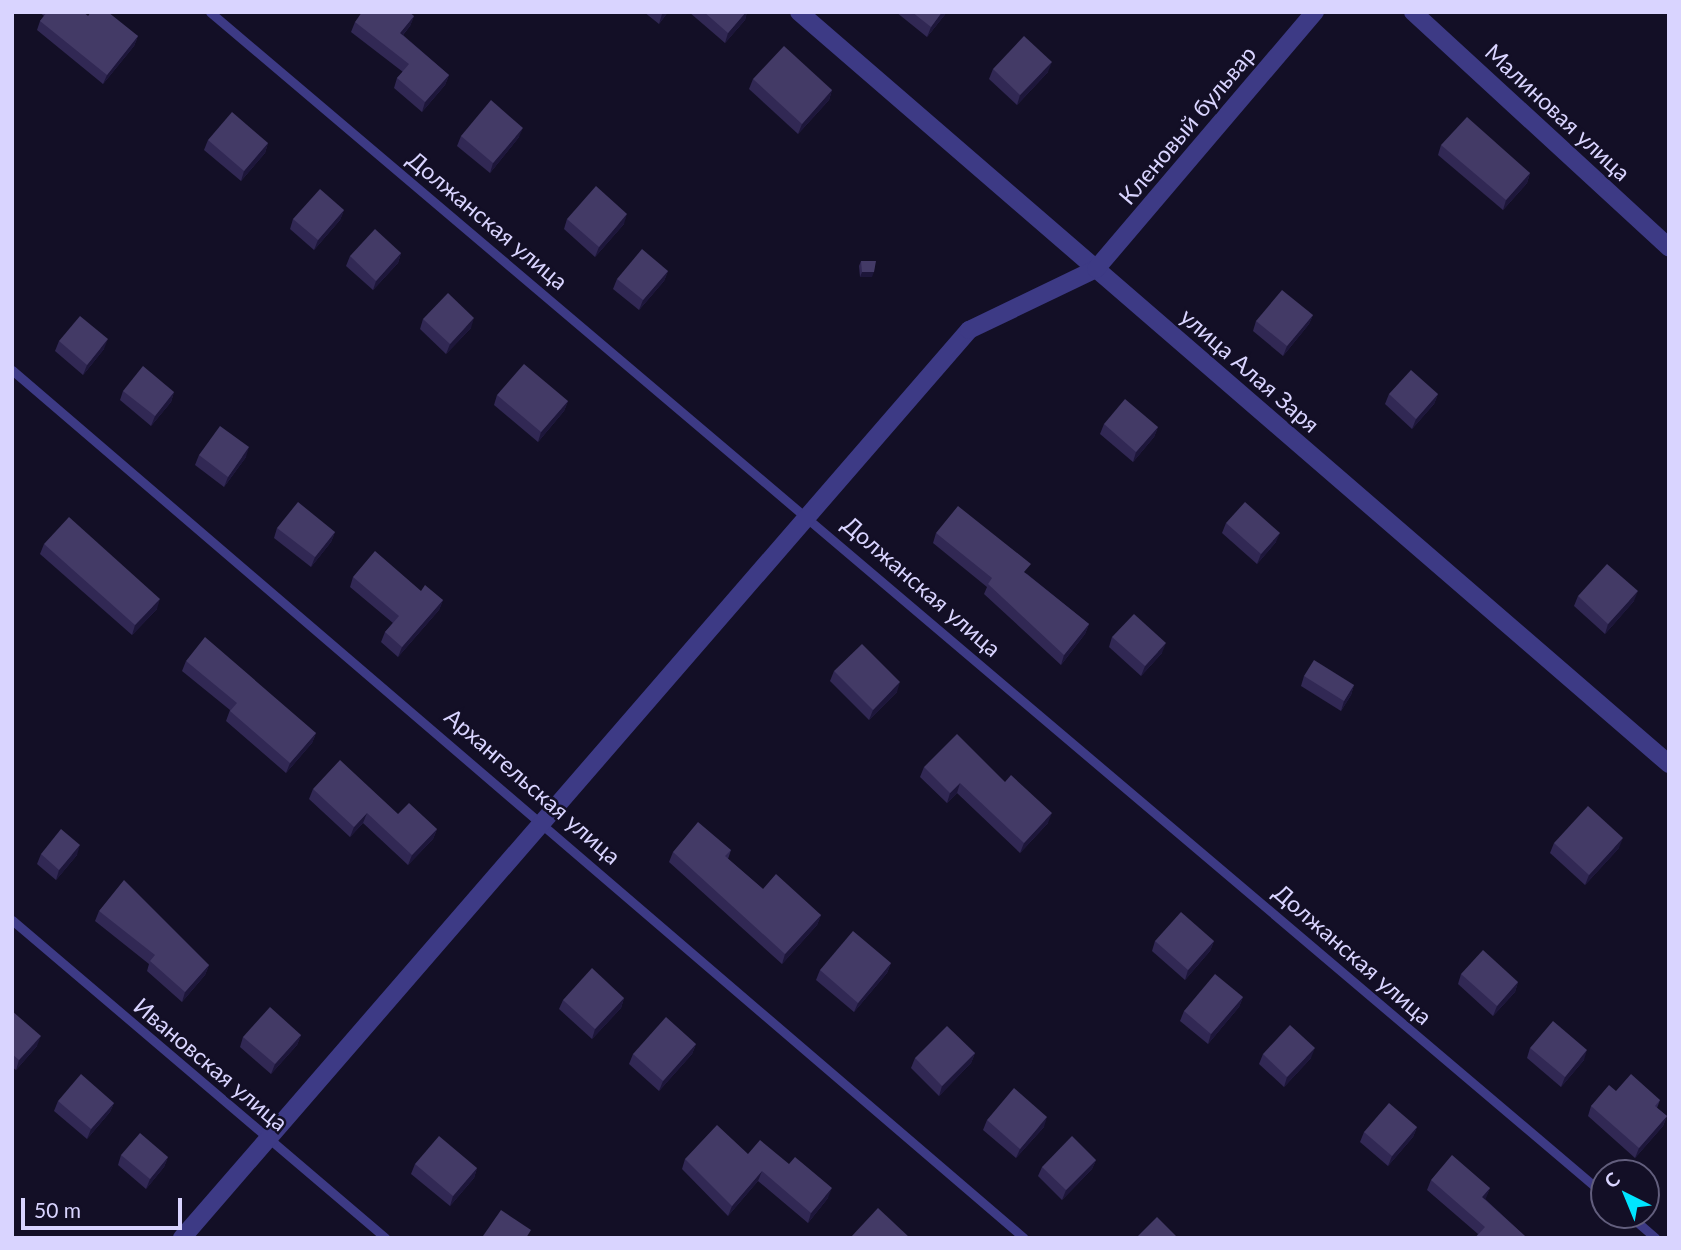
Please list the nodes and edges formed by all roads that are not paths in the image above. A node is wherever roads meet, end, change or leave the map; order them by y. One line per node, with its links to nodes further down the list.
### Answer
1 (210, 12): 8 (lane, Должанская улица)
2 (799, 12): 6 (street, улица Алая Заря)
3 (1315, 12): 6 (street, Кленовый бульвар)
4 (1413, 12): 5 (street, Малиновая улица)
5 (1669, 247)
6 (1096, 269): 8 (street); 9 (street, улица Алая Заря)
7 (12, 370): 10 (lane, Архангельская улица)
8 (808, 514): 10 (street); 13 (lane, Должанская улица)
9 (1669, 764)
10 (547, 823): 12 (street); 16 (lane, Архангельская улица)
11 (12, 920): 12 (lane, Ивановская улица)
12 (272, 1140): 14 (street); 15 (lane, Ивановская улица)
13 (1590, 1182)
14 (182, 1238)
15 (385, 1238)
16 (1024, 1238)

